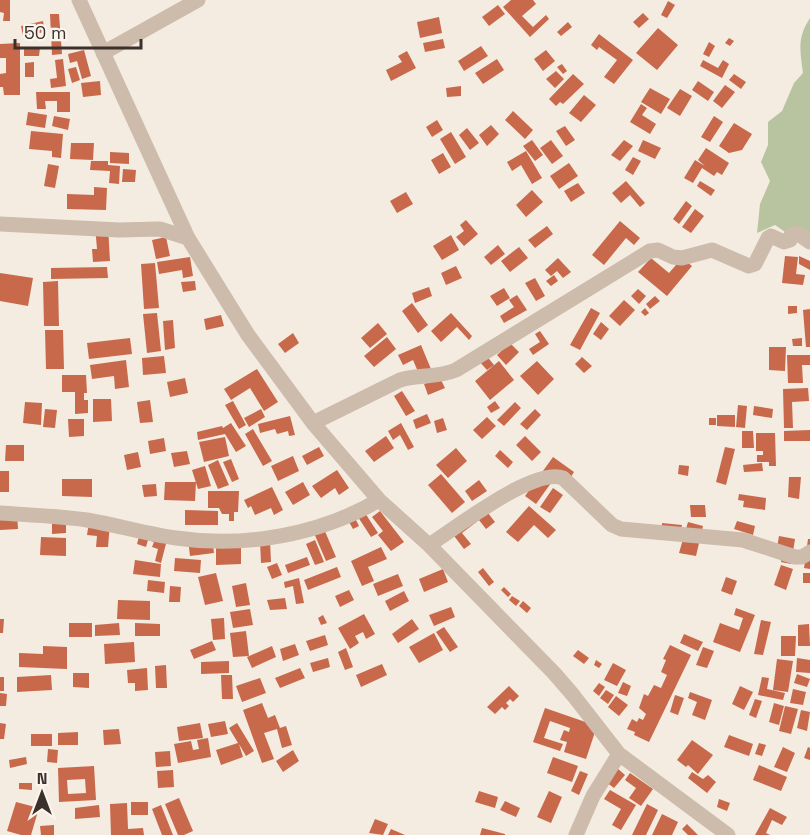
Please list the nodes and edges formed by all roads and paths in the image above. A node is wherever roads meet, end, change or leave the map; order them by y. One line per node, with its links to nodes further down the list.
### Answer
1 (79, 0): 3 (street)
2 (198, 0): 3 (street)
3 (103, 53): 5 (street)
4 (0, 224): 5 (street)
5 (188, 238): 7 (street)
6 (810, 242): 7 (street)
7 (313, 423): 8 (street)
8 (380, 500): 9 (street); 10 (street)
9 (0, 513)
10 (429, 545): 11 (street); 12 (street)
11 (810, 552)
12 (619, 754): 13 (street); 14 (street)
13 (576, 835)
14 (728, 835)

